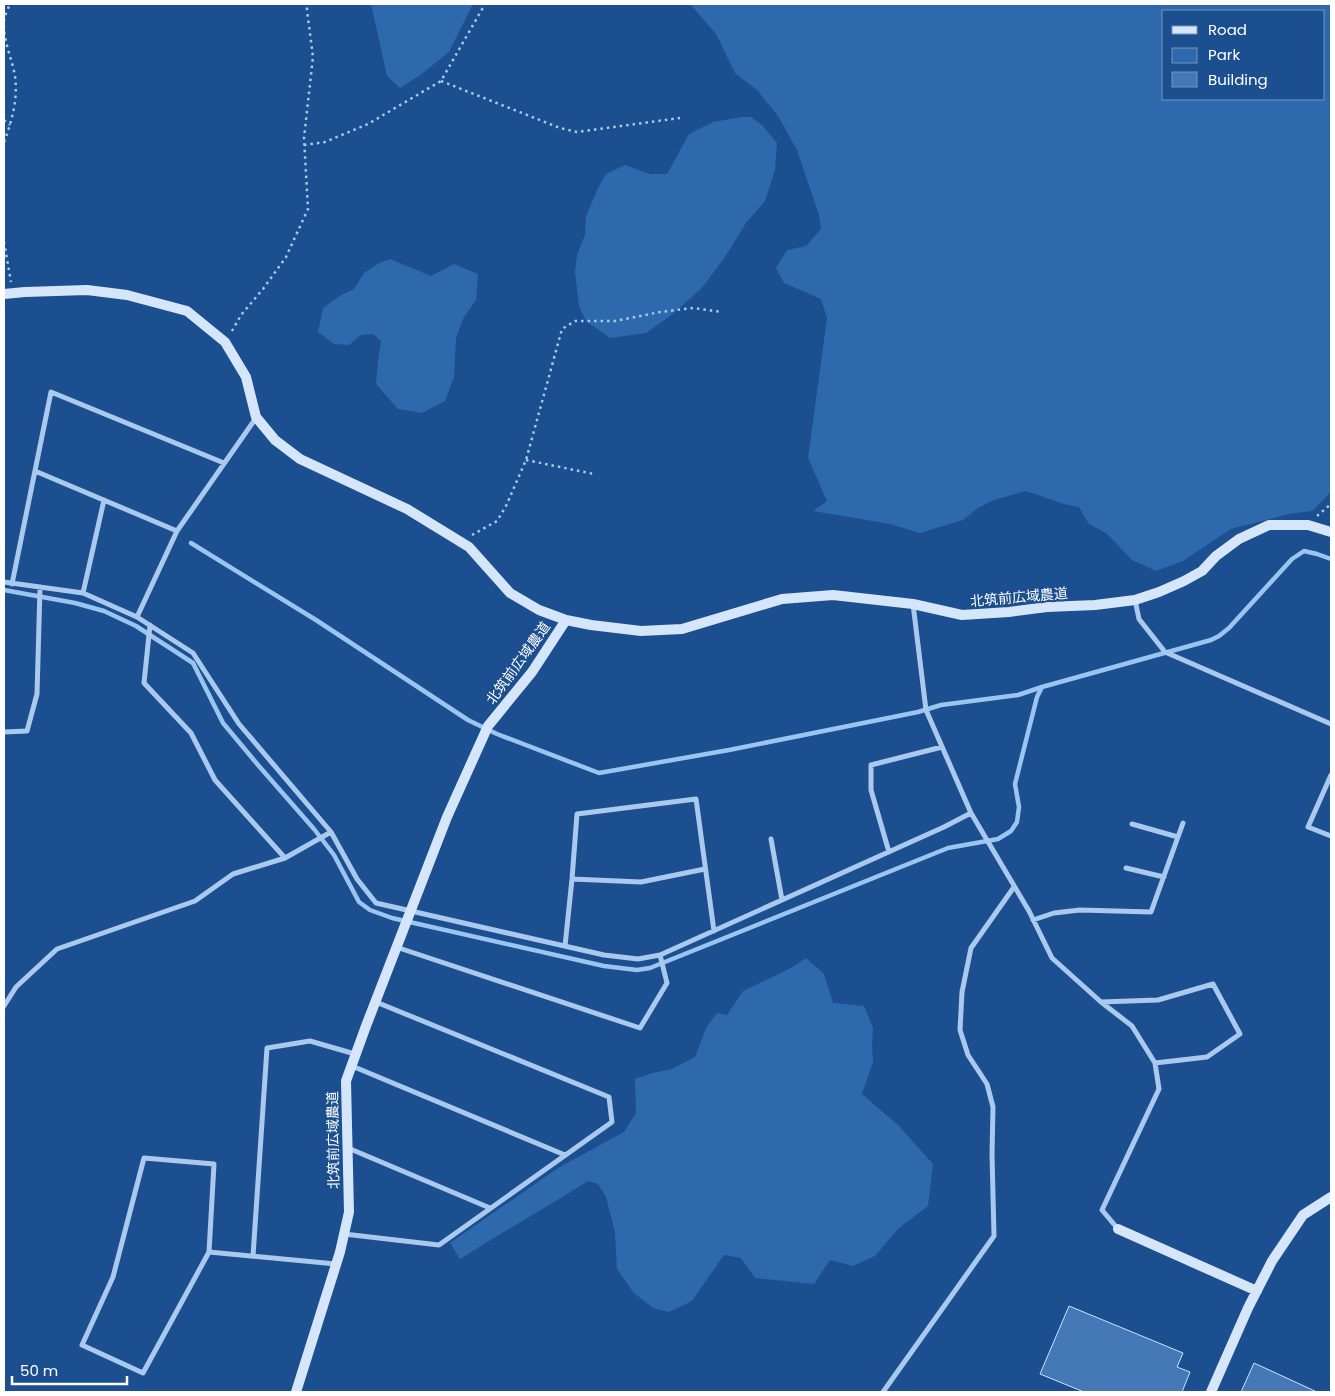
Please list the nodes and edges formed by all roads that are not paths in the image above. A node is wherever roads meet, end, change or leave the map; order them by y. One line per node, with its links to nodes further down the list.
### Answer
1 (8, 294): 2 (street)
2 (256, 417): 3 (street); 15 (street)
3 (224, 463): 4 (street); 6 (street)
4 (35, 471): 5 (street); 9 (street)
5 (104, 500): 6 (street); 11 (street)
6 (177, 530): 14 (street)
7 (1331, 532): 12 (street, 北筑前広域農道)
8 (4, 582): 9 (street)
9 (12, 584): 10 (street)
10 (40, 588): 11 (street); 18 (street)
11 (83, 593): 14 (street)
12 (1135, 600): 13 (street, 北筑前広域農道); 17 (street)
13 (913, 604): 15 (street, 北筑前広域農道); 19 (street)
14 (137, 617): 16 (street)
15 (566, 620): 36 (street, 北筑前広域農道)
16 (150, 625): 24 (street); 29 (street)
17 (1331, 724)
18 (4, 732)
19 (942, 747): 21 (street); 28 (street)
20 (1331, 775): 25 (street)
21 (971, 813): 28 (street); 34 (street)
22 (1132, 824): 26 (street)
23 (1183, 824): 26 (street)
24 (332, 832): 29 (street); 36 (street)
25 (1331, 836)
26 (1178, 837): 32 (street)
27 (771, 839): 35 (street)
28 (889, 852): 35 (street)
29 (285, 858): 44 (street)
30 (1126, 868): 32 (street)
31 (706, 869): 33 (street); 33 (street); 38 (street)
32 (1164, 877): 37 (street)
33 (572, 879): 39 (street)
34 (1014, 887): 37 (street); 59 (street)
35 (782, 900): 38 (street)
36 (410, 912): 39 (street); 40 (street, 北筑前広域農道)
37 (1033, 920): 43 (street)
38 (714, 931): 41 (street)
39 (565, 946): 41 (street)
40 (396, 947): 41 (street); 42 (street, 北筑前広域農道)
41 (660, 955)
42 (375, 1001): 45 (street, 北筑前広域農道); 49 (street)
43 (1101, 1002): 46 (street); 46 (street)
44 (4, 1006)
45 (356, 1054): 47 (street, 北筑前広域農道); 55 (street)
46 (1155, 1063): 52 (street)
47 (351, 1066): 48 (street, 北筑前広域農道); 49 (street)
48 (348, 1148): 51 (street); 53 (street, 北筑前広域農道)
49 (565, 1155): 51 (street)
50 (1331, 1197): 57 (street)
51 (490, 1208): 53 (street)
52 (1118, 1229): 57 (street)
53 (344, 1234): 56 (street, 北筑前広域農道)
54 (209, 1252): 54 (street); 55 (street)
55 (253, 1256): 56 (street)
56 (336, 1264): 58 (street, 北筑前広域農道)
57 (1257, 1291): 60 (street)
58 (296, 1392)
59 (882, 1392)
60 (1211, 1392)

